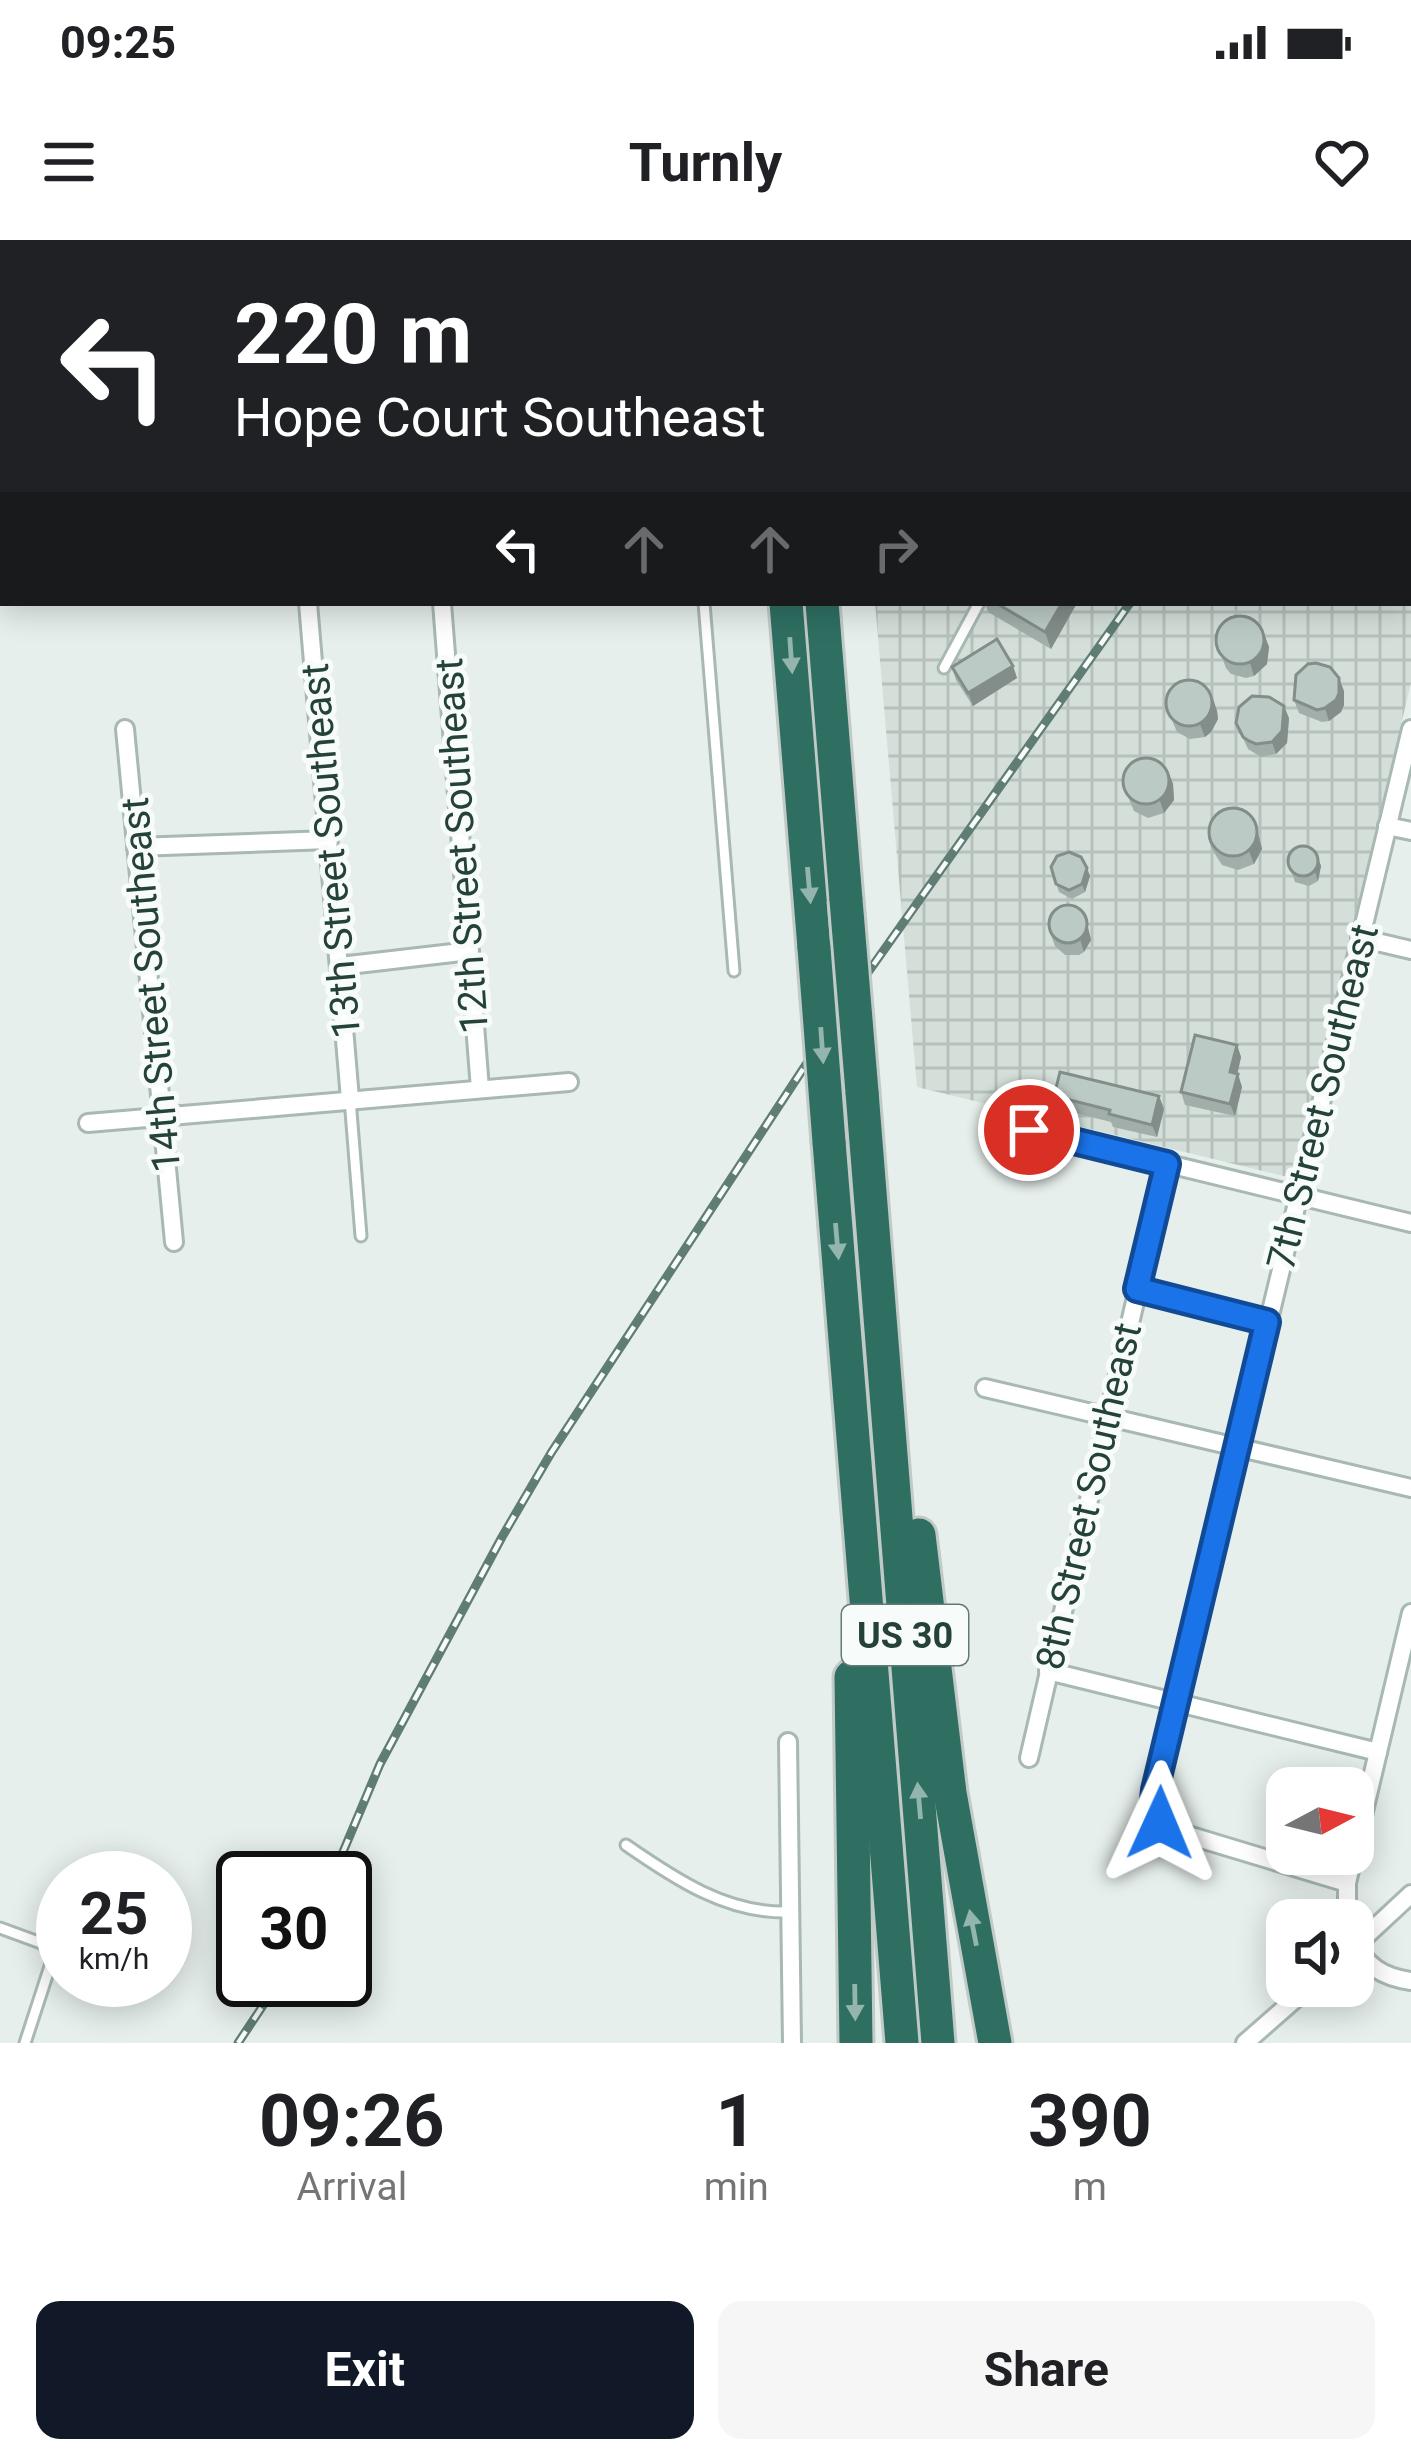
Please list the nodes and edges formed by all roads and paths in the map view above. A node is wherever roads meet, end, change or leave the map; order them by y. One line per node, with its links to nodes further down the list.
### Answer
1 (308, 606): 12 (street, 13th Street Southeast)
2 (442, 606): 16 (street, 12th Street Southeast)
3 (704, 606): 18 (lane)
4 (787, 606): 33 (highway, US 30, one-way to 33, bridge)
5 (822, 606): 28 (highway, US 30, bridge)
6 (977, 606): 7 (lane)
7 (944, 668)
8 (125, 729): 13 (street, 14th Street Southeast)
9 (1411, 729): 10 (street, 7th Street Southeast)
10 (1387, 826): 11 (street); 14 (street, 7th Street Southeast)
11 (1411, 832)
12 (329, 839): 13 (street); 17 (street, 13th Street Southeast)
13 (136, 847): 22 (street, 14th Street Southeast)
14 (1360, 938): 15 (street); 26 (street, 7th Street Southeast)
15 (1411, 950)
16 (470, 951): 17 (street); 20 (street, 12th Street Southeast)
17 (340, 966): 21 (street, 13th Street Southeast)
18 (734, 971)
19 (569, 1082): 20 (street)
20 (480, 1088): 21 (street)
21 (350, 1100): 22 (street); 29 (lane)
22 (163, 1116): 23 (street); 30 (street, 14th Street Southeast)
23 (88, 1124)
24 (1029, 1130): 25 (street)
25 (1167, 1164): 26 (street); 31 (street, 8th Street Southeast)
26 (1299, 1196): 27 (street); 32 (street, 7th Street Southeast)
27 (1411, 1222)
28 (873, 1227): 58 (highway, US 30, one-way to 28); 59 (highway, one-way to 28)
29 (361, 1236)
30 (174, 1242)
31 (1137, 1289): 32 (street); 35 (street, 8th Street Southeast)
32 (1267, 1322): 36 (street, 7th Street Southeast)
33 (846, 1340): 56 (highway, one-way to 56); 57 (highway, US 30)
34 (985, 1388): 35 (street)
35 (1106, 1417): 36 (street); 39 (street, 8th Street Southeast)
36 (1238, 1448): 37 (street); 40 (street, 7th Street Southeast)
37 (1411, 1488)
38 (1411, 1613): 42 (street)
39 (1048, 1671): 40 (street); 43 (street, 8th Street Southeast)
40 (1178, 1702): 42 (street); 45 (street, 7th Street Southeast)
41 (788, 1742): 48 (street)
42 (1378, 1752): 45 (street)
43 (1029, 1758)
44 (626, 1846): 48 (lane)
45 (1347, 1882): 47 (street)
46 (1411, 1894): 49 (street)
47 (1347, 1899)
48 (789, 1912): 55 (street)
49 (1374, 1926)
50 (0, 1928): 54 (lane)
51 (1374, 1968): 52 (street)
52 (1411, 1982)
53 (1286, 2007): 60 (street)
54 (25, 2043)
55 (792, 2043)
56 (856, 2043)
57 (902, 2043)
58 (938, 2043)
59 (995, 2043)
60 (1246, 2043)

